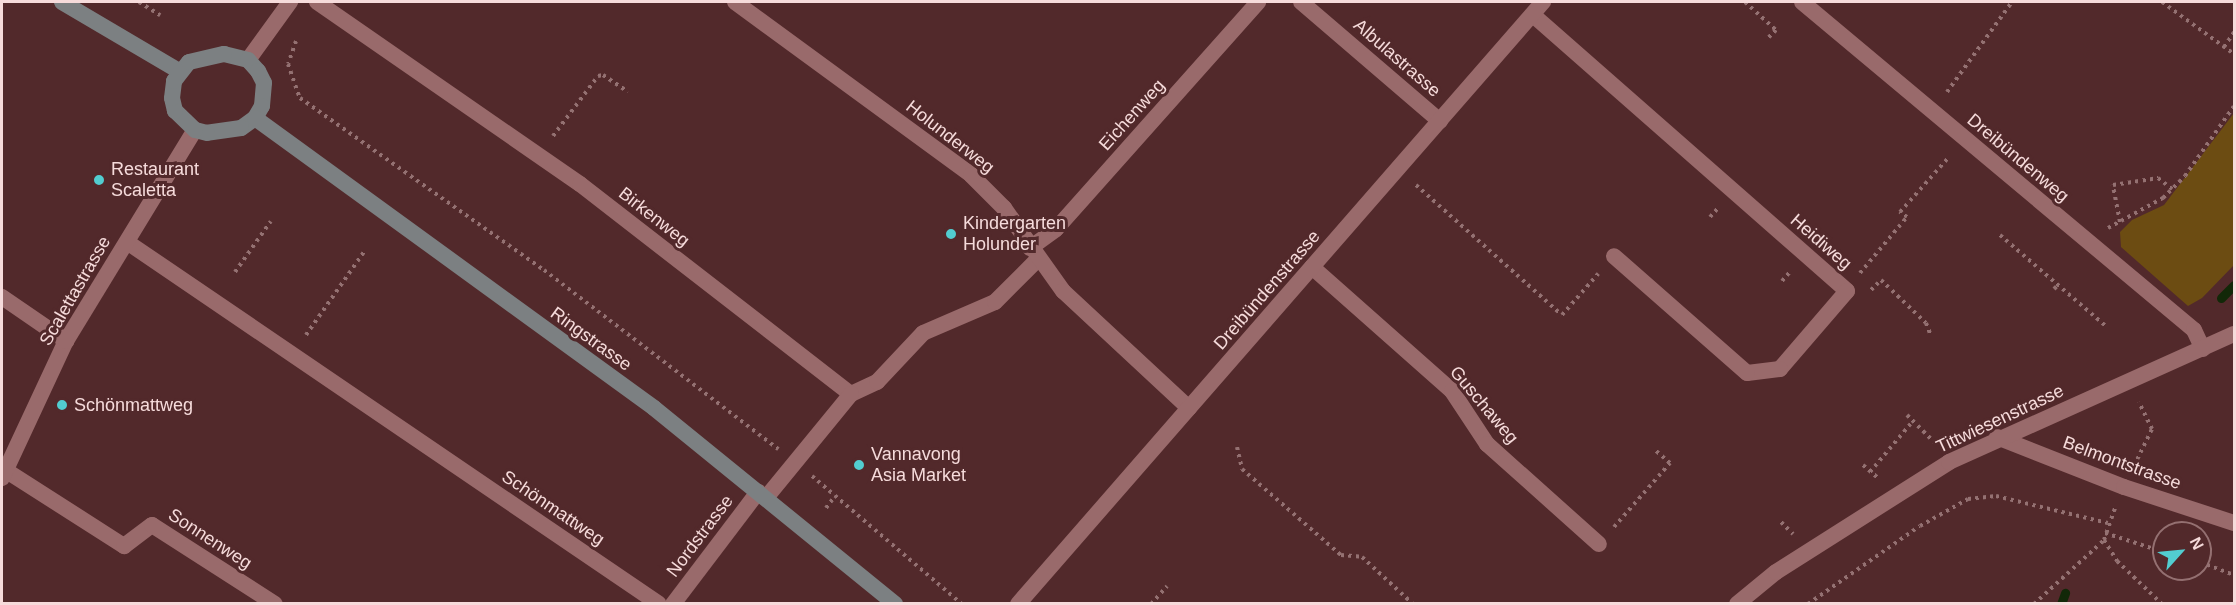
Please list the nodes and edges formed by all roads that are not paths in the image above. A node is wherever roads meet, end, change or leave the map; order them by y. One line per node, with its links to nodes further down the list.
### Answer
1 (62, 2): 10 (main road)
2 (290, 2): 9 (street)
3 (317, 2): 22 (street, Birkenweg)
4 (735, 2): 15 (street, Holunderweg)
5 (1258, 2): 15 (street, Eichenweg)
6 (1301, 2): 12 (street, Albulastrasse)
7 (1802, 2): 21 (street, Dreibündenweg)
8 (1538, 8): 12 (street, Dreibündenstrasse); 16 (street, Heidiweg)
9 (248, 60): 10 (main road); 11 (main road)
10 (179, 71): 13 (main road)
11 (255, 118): 13 (main road); 26 (main road, Ringstrasse)
12 (1440, 121): 17 (street, Dreibündenstrasse)
13 (195, 130): 14 (street, Scalettastrasse)
14 (127, 242): 20 (street, Scalettastrasse); 30 (street, Schönmattweg)
15 (1033, 254): 22 (street, Eichenweg); 23 (street, Holunderweg)
16 (1614, 256)
17 (1312, 267): 23 (street, Dreibündenstrasse); 28 (street, Guschaweg)
18 (2, 297): 20 (street)
19 (2235, 334): 21 (street, Tittwiesenstrasse)
20 (66, 341): 25 (street, Scalettastrasse)
21 (2203, 349): 24 (street, Tittwiesenstrasse)
22 (851, 394): 26 (street)
23 (1190, 408): 33 (street, Dreibündenstrasse)
24 (1997, 437): 27 (street, Belmontstrasse); 34 (street, Tittwiesenstrasse)
25 (3, 472): 29 (street, Sonnenweg)
26 (762, 495): 31 (street, Nordstrasse); 32 (main road, Ringstrasse)
27 (2235, 523)
28 (1599, 544)
29 (275, 603)
30 (659, 603)
31 (673, 603)
32 (895, 603)
33 (1018, 603)
34 (1737, 603)

